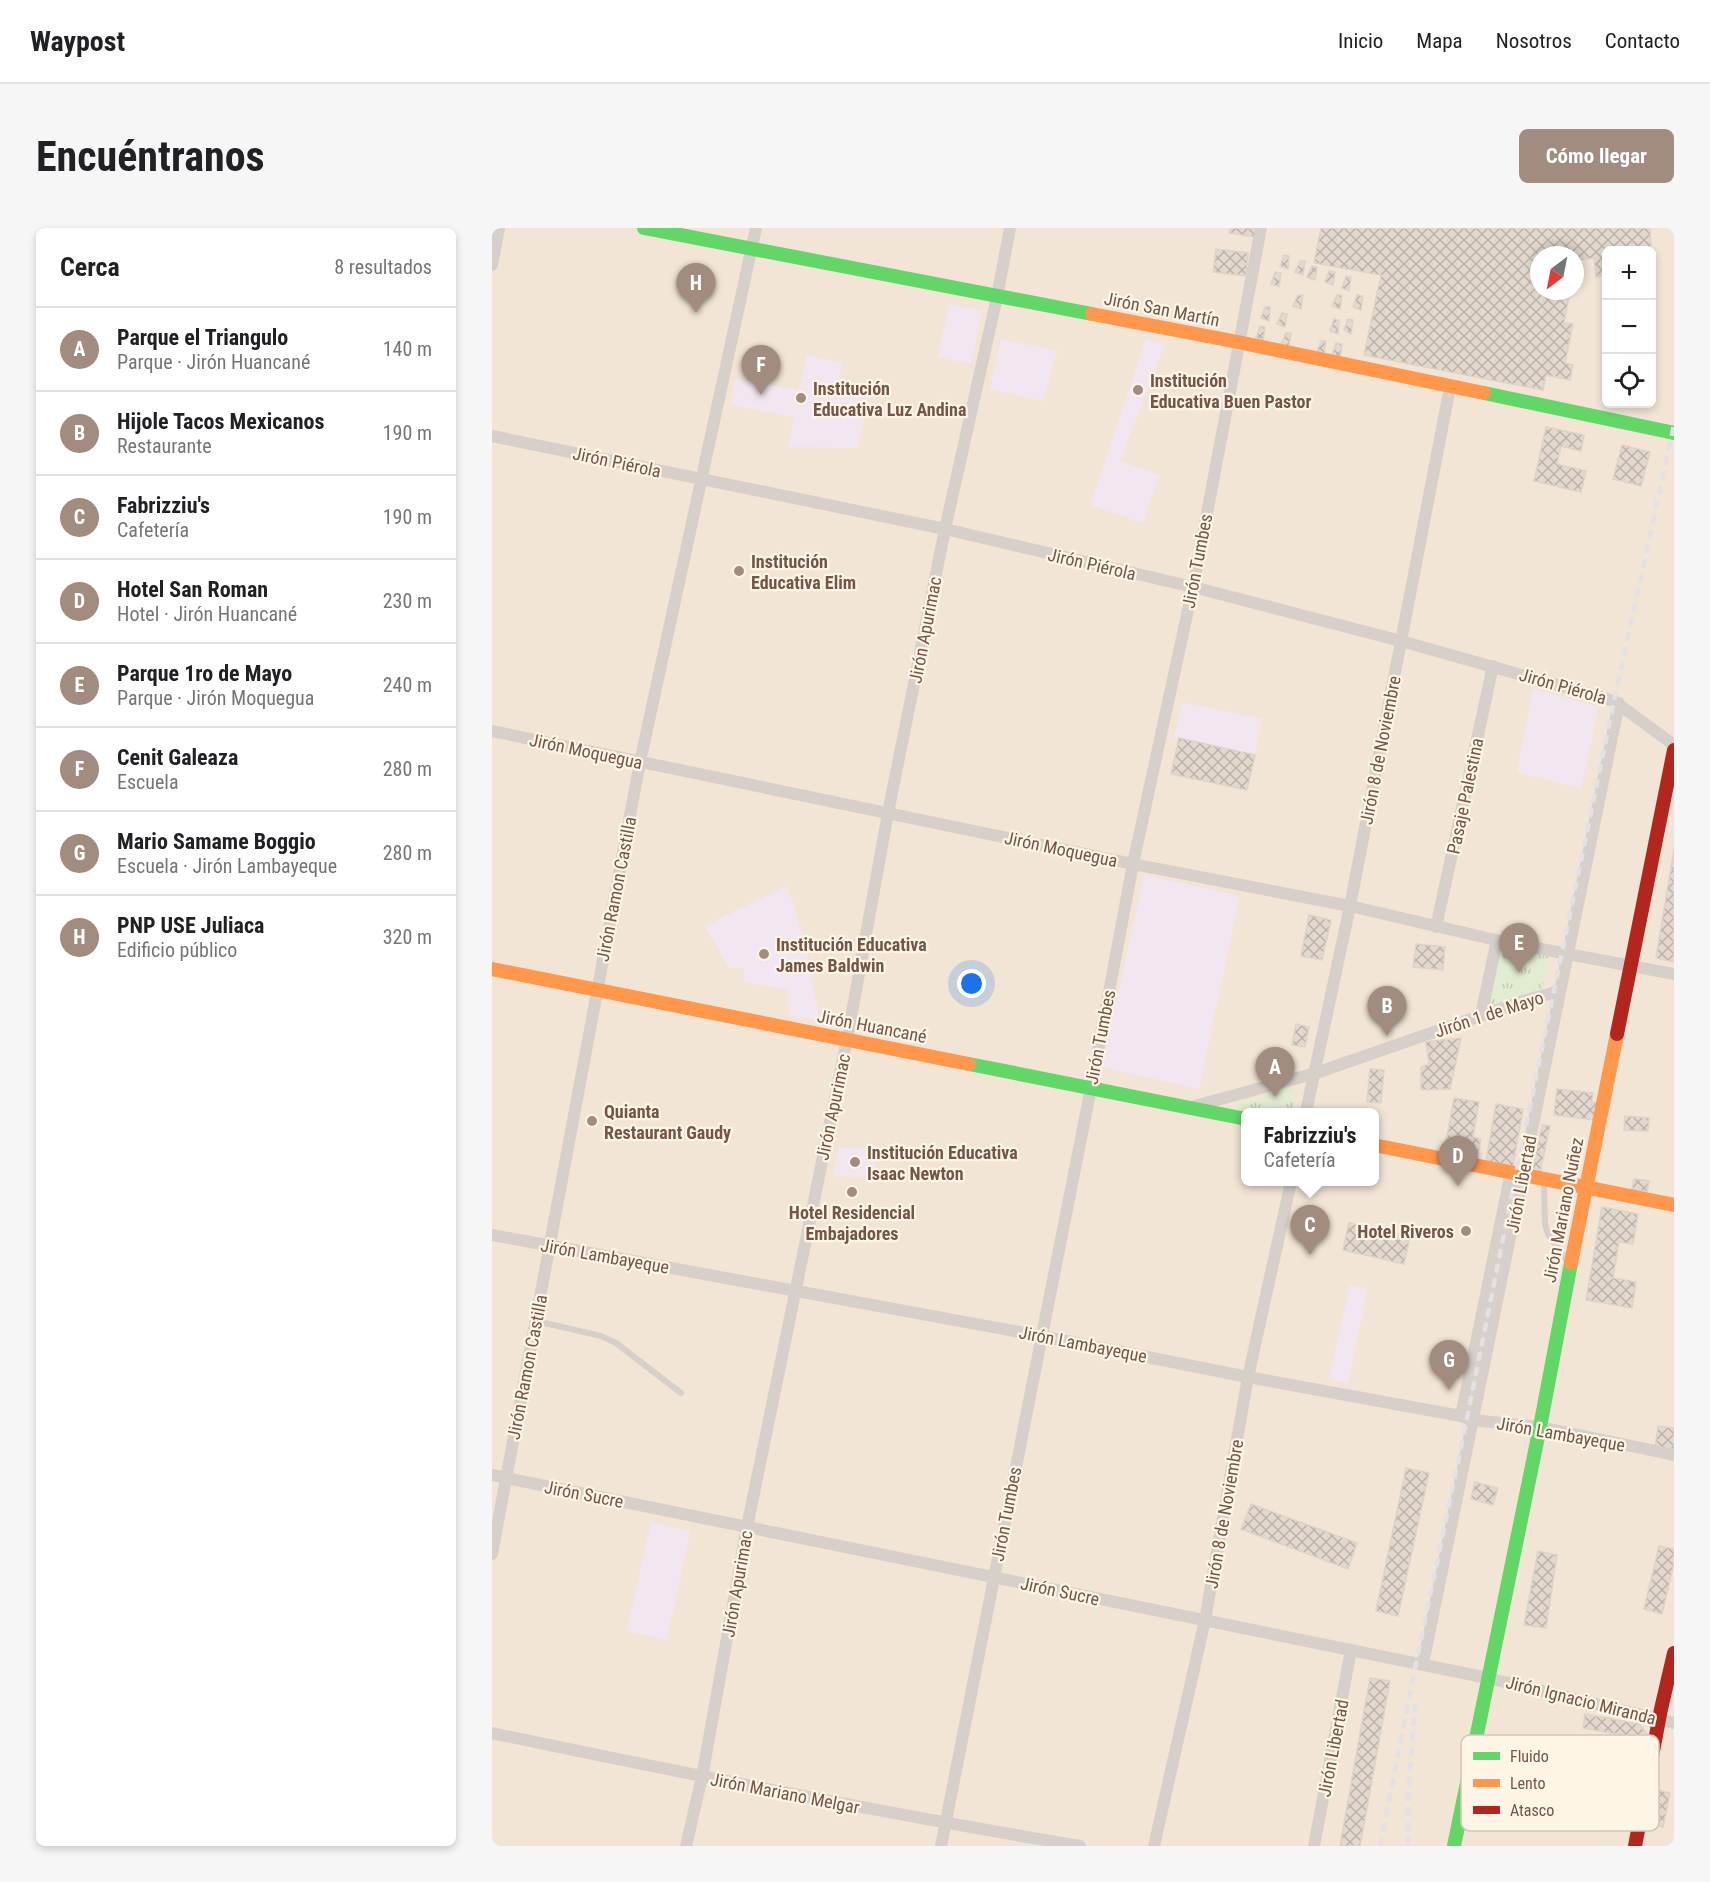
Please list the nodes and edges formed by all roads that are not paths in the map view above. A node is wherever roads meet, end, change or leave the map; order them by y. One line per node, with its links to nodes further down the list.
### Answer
1 (499, 228): 7 (street)
2 (644, 228): 6 (street, Jirón San Martín)
3 (756, 228): 6 (street, Jirón Ramon Castilla)
4 (1010, 228): 8 (street, Jirón Apurimac)
5 (1261, 228): 9 (street, Jirón Tumbes)
6 (753, 248): 8 (street, Jirón San Martín); 13 (street, Jirón Ramon Castilla)
7 (492, 265)
8 (997, 297): 9 (street, Jirón San Martín); 14 (street, Jirón Apurimac)
9 (1238, 342): 10 (street, Jirón San Martín); 15 (street, Jirón Tumbes)
10 (1450, 387): 11 (street, Jirón San Martín); 16 (street, Jirón 8 de Noviembre)
11 (1673, 433)
12 (492, 436): 13 (street, Jirón Piérola)
13 (701, 479): 14 (street, Jirón Piérola); 22 (street, Jirón Ramon Castilla)
14 (945, 529): 15 (street, Jirón Piérola); 23 (street, Jirón Apurimac)
15 (1193, 587): 16 (street, Jirón Piérola); 24 (street, Jirón Tumbes)
16 (1401, 641): 17 (street, Jirón Piérola); 25 (street, Jirón 8 de Noviembre)
17 (1493, 666): 18 (street, Jirón Piérola); 26 (street, Pasaje Palestina)
18 (1618, 704): 20 (street, Jirón Piérola); 28 (street, Jirón Libertad)
19 (492, 731): 22 (street, Jirón Moquegua)
20 (1674, 745)
21 (1674, 750): 29 (street, Jirón Mariano Nuñez)
22 (640, 762): 23 (street, Jirón Moquegua); 33 (street, Jirón Ramon Castilla)
23 (888, 813): 24 (street, Jirón Moquegua); 35 (street, Jirón Apurimac)
24 (1133, 864): 25 (street, Jirón Moquegua); 37 (street, Jirón Tumbes)
25 (1350, 906): 26 (street, Jirón Moquegua); 36 (street, Jirón 8 de Noviembre)
26 (1436, 927): 27 (street, Jirón Moquegua)
27 (1497, 940): 28 (street, Jirón Moquegua); 34 (street)
28 (1569, 954): 29 (street, Jirón Moquegua); 32 (street, Jirón Libertad)
29 (1631, 966): 31 (street, Jirón Moquegua); 45 (street, Jirón Mariano Nuñez)
30 (492, 969): 33 (street, Jirón Huancané)
31 (1674, 974)
32 (1560, 988): 34 (street, Jirón 1 de Mayo); 42 (street, Jirón Libertad)
33 (598, 990): 35 (street, Jirón Huancané); 48 (street, Jirón Ramon Castilla)
34 (1481, 1016): 36 (street, Jirón 1 de Mayo)
35 (847, 1040): 37 (street, Jirón Huancané); 50 (street, Jirón Apurimac)
36 (1316, 1073): 38 (street, Jirón 1 de Mayo); 39 (street, Jirón 8 de Noviembre)
37 (1091, 1089): 38 (street, Jirón Huancané); 52 (street, Jirón Tumbes)
38 (1187, 1108): 40 (street, Jirón Huancané)
39 (1307, 1108)
40 (1241, 1118)
41 (1379, 1146): 42 (street)
42 (1517, 1174): 43 (street); 55 (street, Jirón Libertad)
43 (1544, 1179): 45 (street); 49 (lane)
44 (1290, 1186): 53 (street, Jirón 8 de Noviembre)
45 (1586, 1187): 46 (street); 49 (street, Jirón Mariano Nuñez)
46 (1674, 1205)
47 (492, 1235): 48 (street, Jirón Lambayeque)
48 (550, 1247): 50 (street, Jirón Lambayeque); 51 (street, Jirón Ramon Castilla)
49 (1571, 1266): 56 (street, Jirón Mariano Nuñez)
50 (796, 1290): 52 (street, Jirón Lambayeque); 60 (street, Jirón Apurimac)
51 (536, 1321): 54 (lane); 59 (street, Jirón Ramon Castilla)
52 (1041, 1336): 53 (street, Jirón Lambayeque); 62 (street, Jirón Tumbes)
53 (1248, 1377): 55 (street, Jirón Lambayeque); 63 (street, Jirón 8 de Noviembre)
54 (681, 1393)
55 (1467, 1418): 56 (street, Jirón Lambayeque); 66 (street)
56 (1540, 1427): 57 (street, Jirón Lambayeque); 67 (street, Jirón Mariano Nuñez)
57 (1674, 1455)
58 (492, 1475): 59 (street, Jirón Sucre)
59 (506, 1478): 60 (street, Jirón Sucre); 61 (street, Jirón Ramon Castilla)
60 (747, 1527): 62 (street, Jirón Sucre); 73 (street, Jirón Apurimac)
61 (492, 1554)
62 (993, 1577): 63 (street, Jirón Sucre); 75 (street, Jirón Tumbes)
63 (1205, 1620): 64 (street, Jirón Sucre); 80 (street, Jirón 8 de Noviembre)
64 (1351, 1650): 66 (street, Jirón Sucre); 81 (street, Jirón Libertad)
65 (1674, 1653): 68 (street)
66 (1423, 1664): 67 (street, Jirón Sucre)
67 (1488, 1677): 68 (street, Jirón Ignacio Miranda); 71 (street, Jirón Mariano Nuñez)
68 (1659, 1719): 69 (street, Jirón Ignacio Miranda); 72 (street)
69 (1674, 1723)
70 (492, 1733): 73 (street, Jirón Mariano Melgar)
71 (1476, 1735)
72 (1656, 1735)
73 (702, 1777): 75 (street, Jirón Mariano Melgar); 77 (street, Jirón Apurimac)
74 (1461, 1811): 82 (street, Jirón Mariano Nuñez)
75 (946, 1823): 78 (street, Jirón Tumbes); 79 (street, Jirón Mariano Melgar)
76 (1638, 1831): 83 (street)
77 (686, 1846)
78 (941, 1846)
79 (1080, 1846)
80 (1154, 1846)
81 (1314, 1846)
82 (1454, 1846)
83 (1635, 1846)

